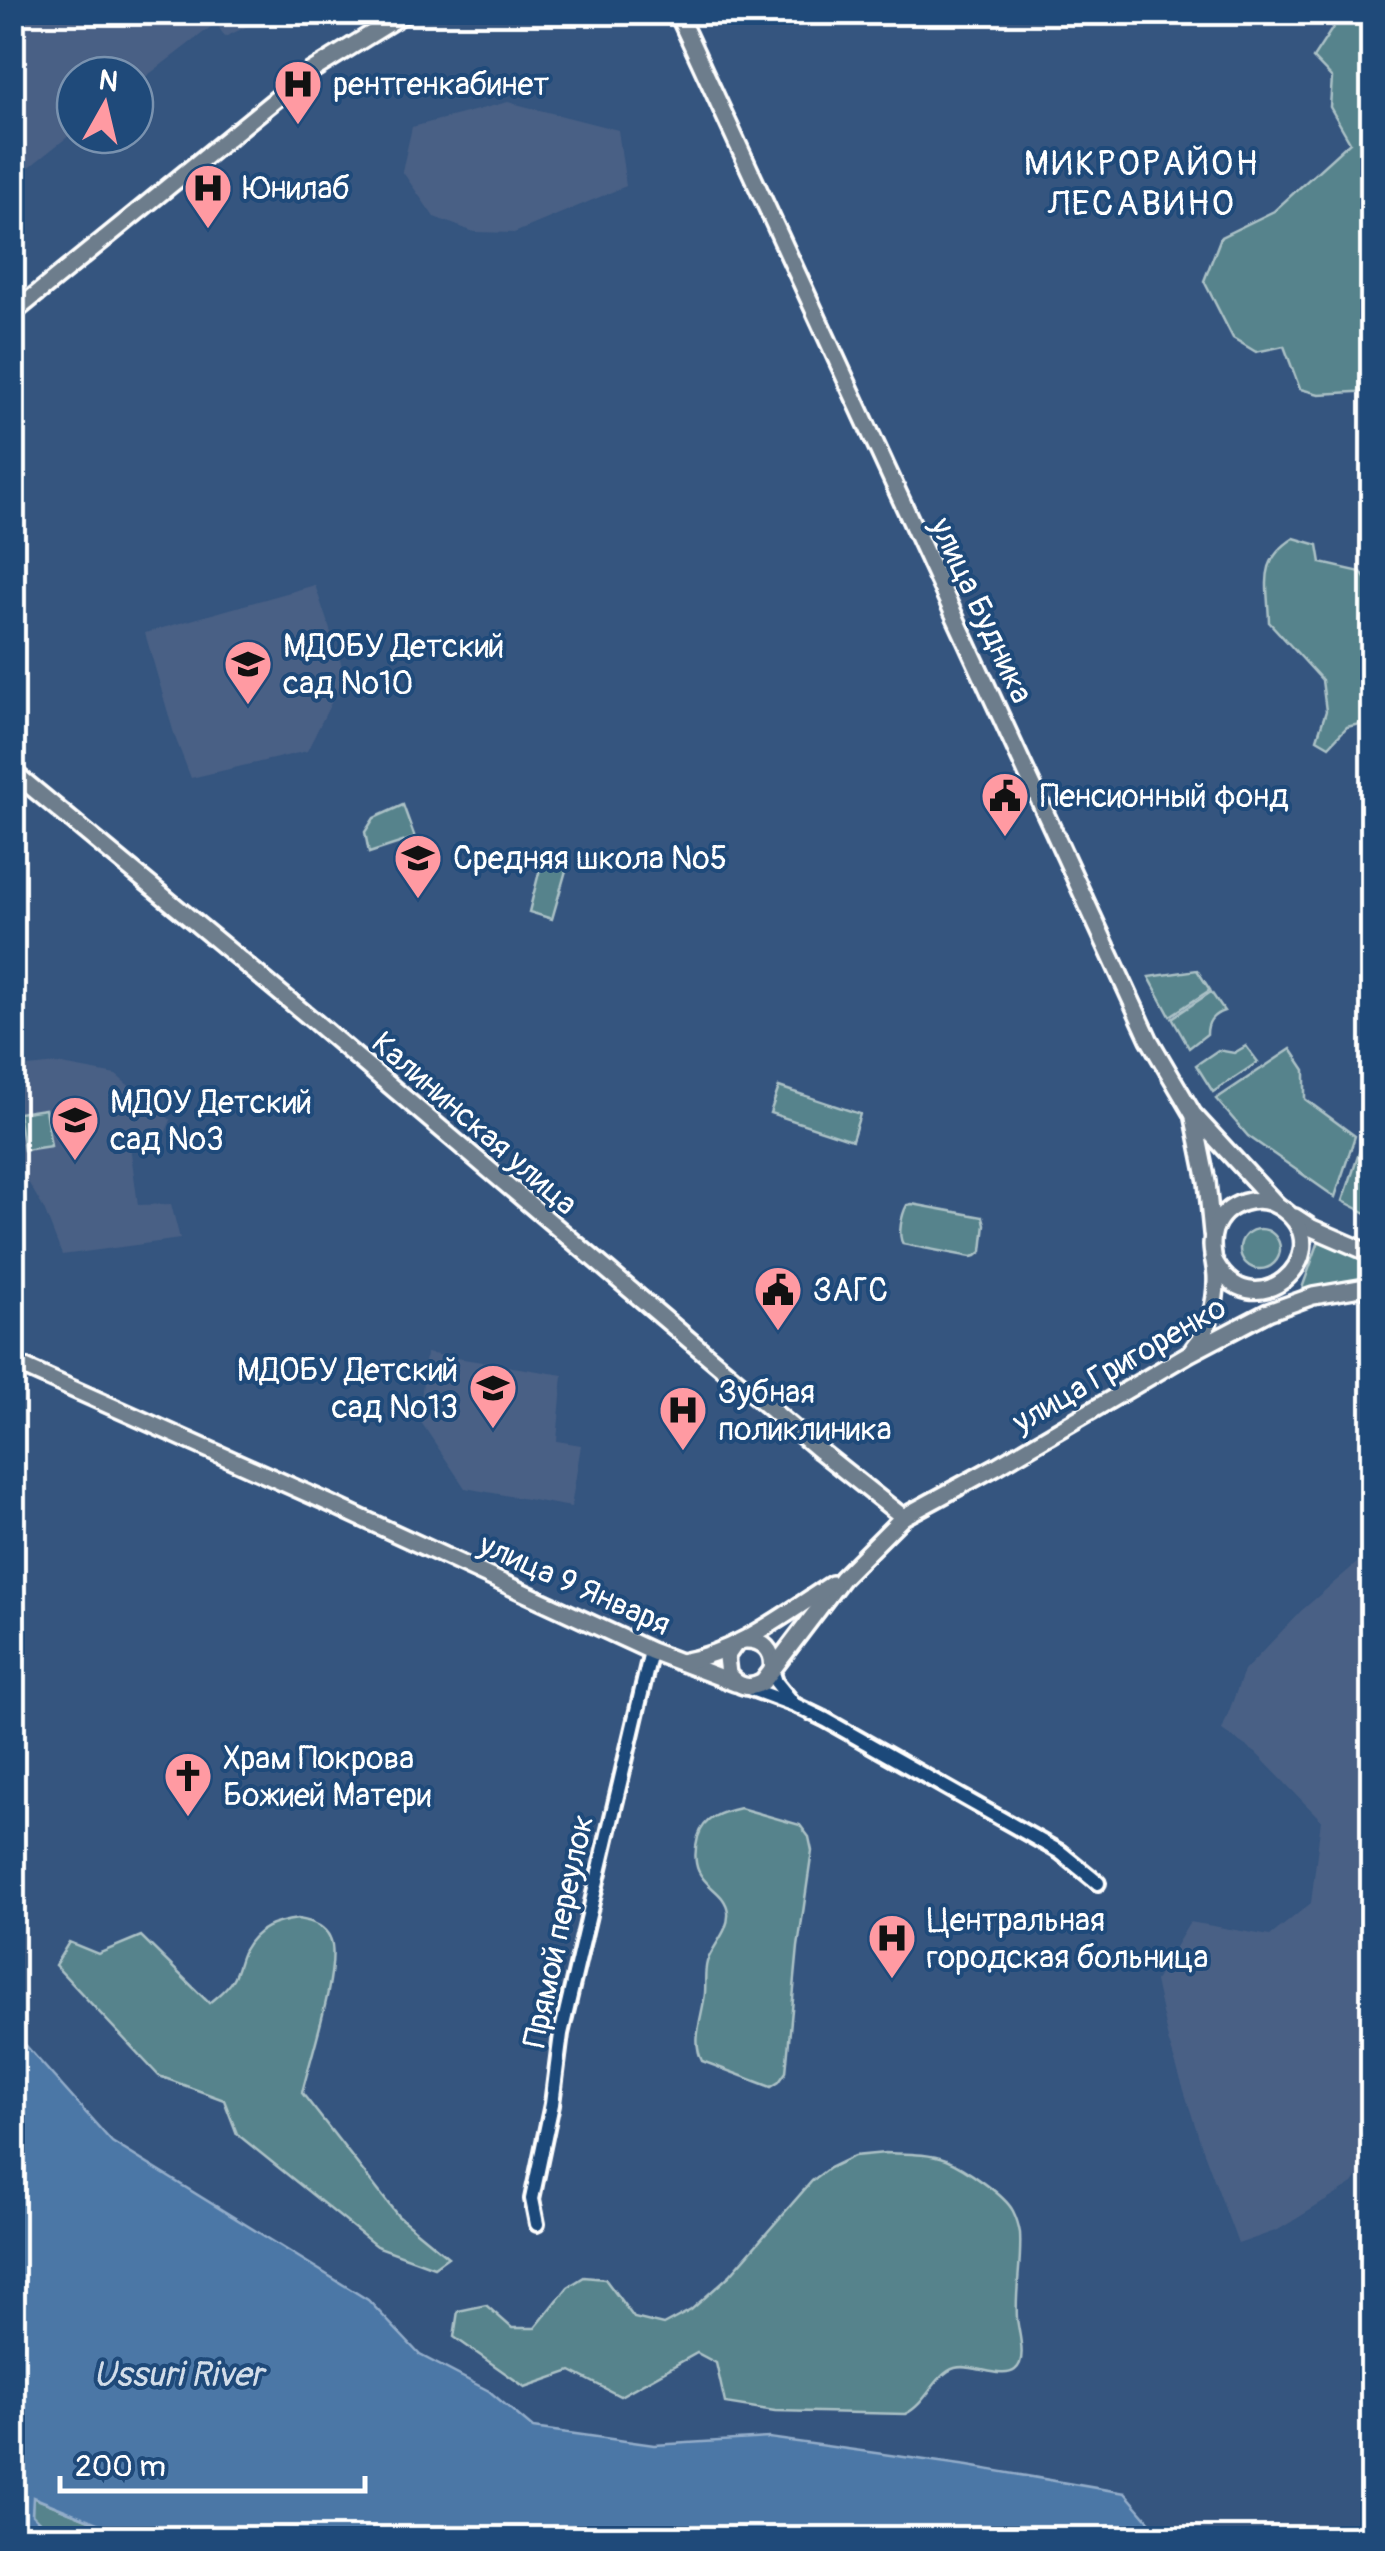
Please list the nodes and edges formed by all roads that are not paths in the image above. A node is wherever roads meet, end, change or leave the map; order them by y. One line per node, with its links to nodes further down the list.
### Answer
1 (407, 12): 3 (main road)
2 (677, 12): 5 (main road, улица Будника)
3 (12, 314)
4 (12, 771): 15 (main road, Калининская улица)
5 (1192, 1114): 6 (main road, улица Будника); 7 (main road)
6 (1284, 1209): 7 (main road); 8 (main road, улица Будника); 10 (main road)
7 (1213, 1249): 10 (main road); 13 (main road)
8 (1372, 1254)
9 (1372, 1286): 11 (main road, улица Григоренко)
10 (1272, 1288): 11 (main road); 12 (main road)
11 (1313, 1296): 12 (main road, улица Григоренко)
12 (1261, 1315): 13 (main road, улица Григоренко)
13 (1190, 1353): 15 (main road, улица Григоренко)
14 (12, 1362): 18 (main road, улица 9 Января)
15 (902, 1516): 16 (main road, улица Григоренко)
16 (842, 1578): 17 (main road); 20 (main road)
17 (739, 1642): 19 (main road); 20 (main road); 21 (main road)
18 (651, 1651): 19 (main road, улица 9 Января); 24 (street, Прямой переулок)
19 (682, 1662): 21 (main road, улица 9 Января)
20 (772, 1670): 21 (main road); 22 (street)
21 (740, 1686): 22 (street, улица 9 Января)
22 (795, 1705): 23 (street, улица 9 Января)
23 (1098, 1884)
24 (538, 2224)

